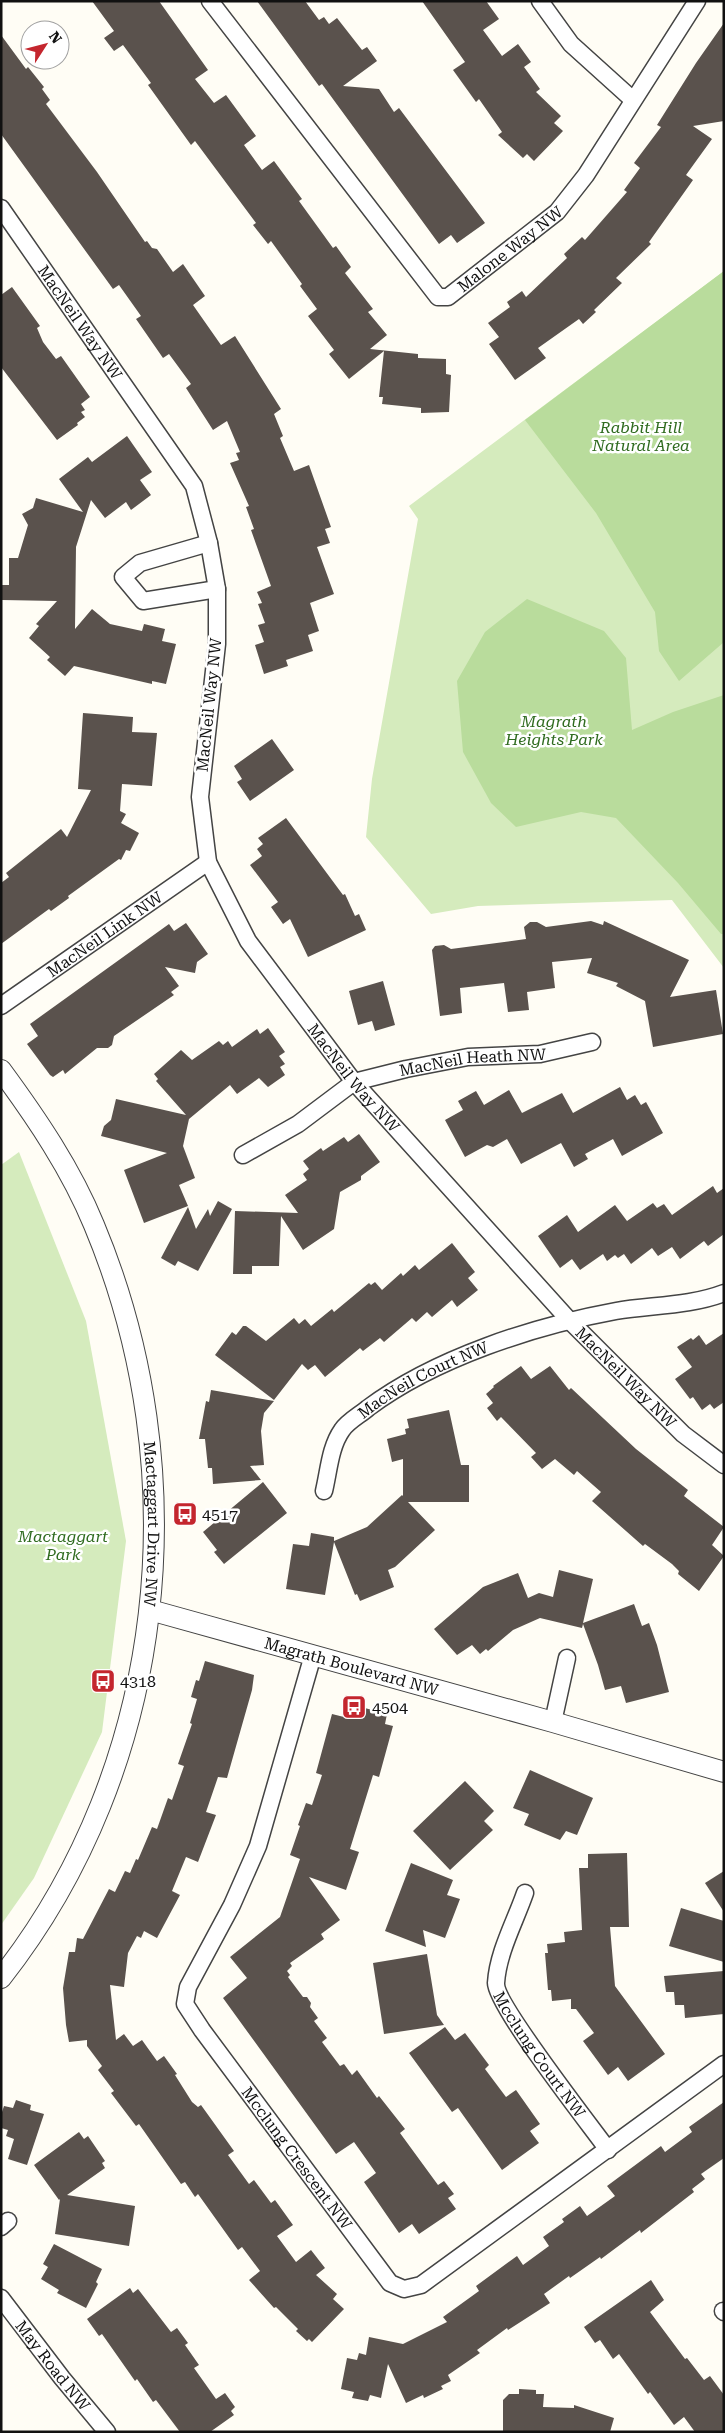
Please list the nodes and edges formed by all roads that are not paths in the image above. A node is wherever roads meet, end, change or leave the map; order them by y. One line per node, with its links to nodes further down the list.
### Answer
1 (210, 1): 4 (street, Malone Way NW)
2 (540, 1): 4 (street)
3 (697, 1): 4 (street, Malone Way NW)
4 (633, 100)
5 (1, 208): 6 (street, MacNeil Way NW)
6 (209, 543): 7 (street, MacNeil Way NW); 7 (street)
7 (217, 589): 8 (street, MacNeil Way NW)
8 (208, 862): 9 (street, MacNeil Link NW); 12 (street, MacNeil Way NW)
9 (1, 1006)
10 (592, 1042): 12 (street, MacNeil Heath NW)
11 (1, 1070): 18 (street, Mactaggart Drive NW)
12 (354, 1082): 13 (street); 15 (street, MacNeil Way NW)
13 (243, 1156)
14 (724, 1293): 15 (street, MacNeil Court NW)
15 (569, 1320): 16 (street, MacNeil Way NW); 17 (street, MacNeil Court NW)
16 (724, 1465)
17 (324, 1491)
18 (150, 1610): 19 (street, Magrath Boulevard NW); 24 (street, Mactaggart Drive NW)
19 (313, 1655): 21 (street, Magrath Boulevard NW); 26 (street, Mcclung Crescent NW)
20 (567, 1658): 21 (street)
21 (553, 1722): 22 (street, Magrath Boulevard NW)
22 (724, 1772)
23 (526, 1893): 26 (street, Mcclung Court NW)
24 (1, 1978)
25 (724, 2064): 26 (street, Mcclung Crescent NW)
26 (608, 2150)
27 (1, 2298): 28 (street, May Road NW)
28 (107, 2432)

